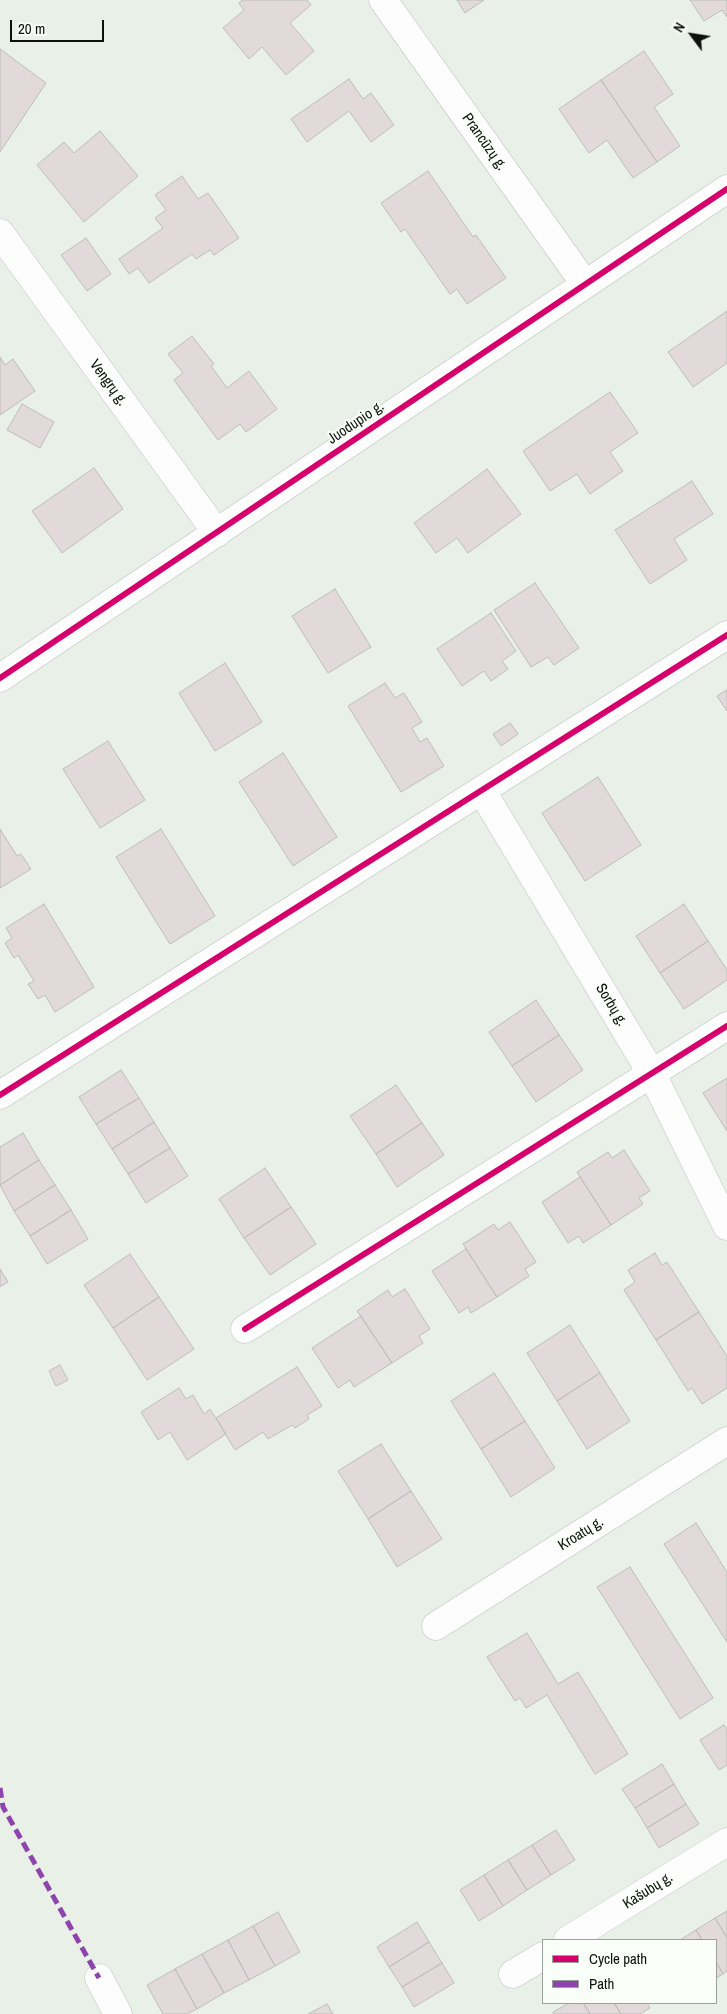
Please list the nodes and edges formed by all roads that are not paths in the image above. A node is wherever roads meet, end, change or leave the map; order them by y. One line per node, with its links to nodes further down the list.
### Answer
1 (383, 0): 4 (street, Prancūzų g.)
2 (727, 189): 4 (street, Juodupio g.)
3 (0, 233): 5 (street, Vengrų g.)
4 (585, 284): 5 (street, Juodupio g.)
5 (217, 532): 7 (street, Juodupio g.)
6 (727, 635): 8 (street)
7 (0, 678)
8 (482, 791): 10 (street, Sorbų g.); 11 (street)
9 (727, 1026): 10 (street)
10 (652, 1074): 12 (street, Sorbų g.); 13 (street)
11 (0, 1095)
12 (727, 1226)
13 (245, 1329)
14 (727, 1441): 15 (street, Kroatų g.)
15 (436, 1626)
16 (727, 1842): 17 (street, Kašubų g.)
17 (570, 1939)
18 (542, 1957): 19 (street)
19 (513, 1974)
20 (99, 1978): 21 (street)
21 (118, 2014)

